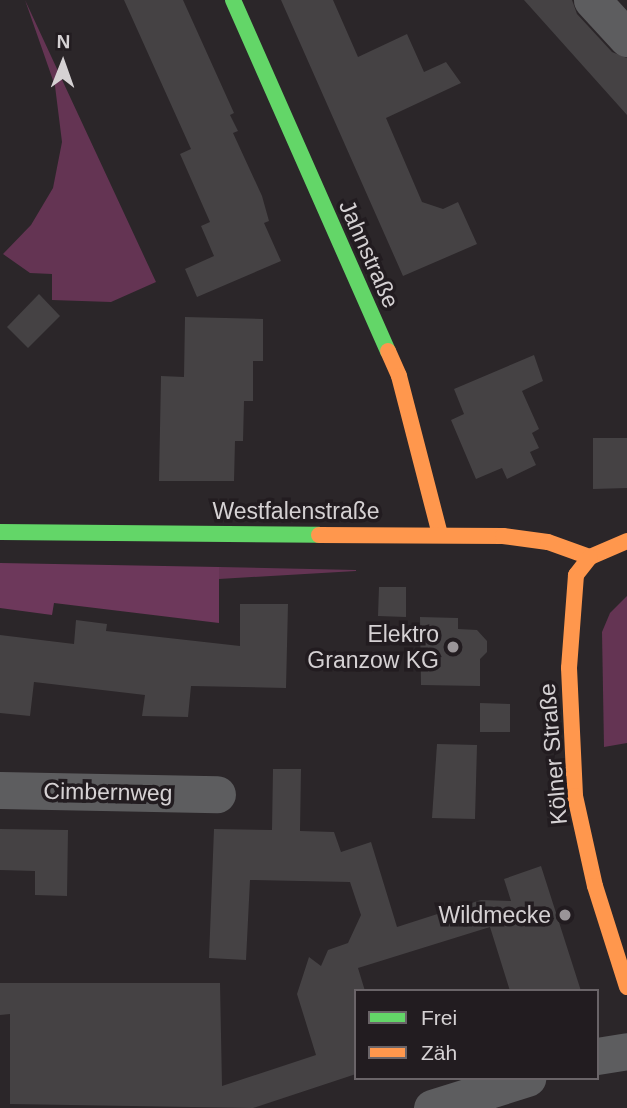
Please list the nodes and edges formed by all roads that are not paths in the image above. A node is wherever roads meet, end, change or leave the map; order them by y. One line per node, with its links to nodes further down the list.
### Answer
1 (233, 0): 5 (street, Jahnstraße)
2 (592, 0): 3 (street)
3 (627, 38)
4 (0, 532): 5 (street, Westfalenstraße)
5 (440, 535): 7 (street, Westfalenstraße)
6 (627, 541): 7 (street)
7 (590, 557): 10 (street, Kölner Straße)
8 (0, 790): 9 (street, Cimbernweg)
9 (217, 794)
10 (627, 987)
11 (627, 1051): 12 (street)
12 (599, 1056)
13 (521, 1080): 14 (street)
14 (432, 1108)

